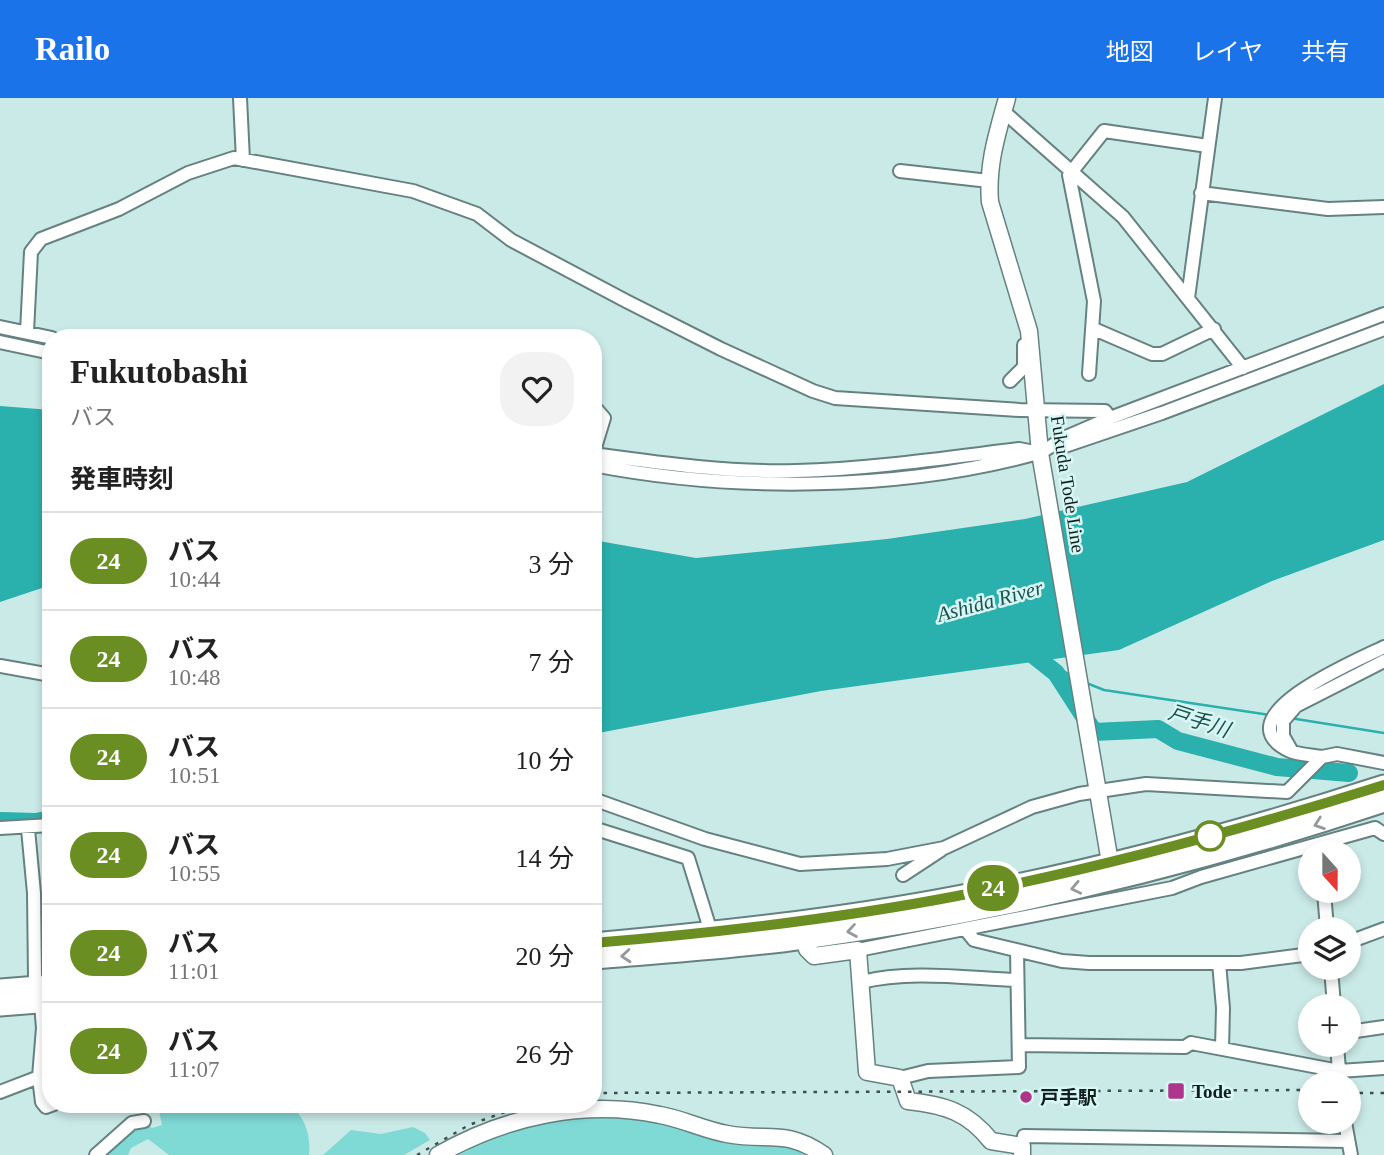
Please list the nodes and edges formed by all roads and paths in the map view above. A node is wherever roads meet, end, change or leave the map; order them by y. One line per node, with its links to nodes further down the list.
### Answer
1 (240, 98): 5 (street)
2 (1214, 98): 4 (street)
3 (1005, 105): 7 (street); 8 (main road, Fukuda Tode Line)
4 (1208, 146): 7 (street); 9 (street)
5 (243, 160): 17 (street); 25 (street)
6 (901, 171): 8 (street)
7 (1074, 172): 11 (street); 14 (street)
8 (989, 181): 20 (main road, Fukuda Tode Line)
9 (1201, 194): 10 (street); 11 (street)
10 (1384, 207)
11 (1188, 298): 15 (street)
12 (1384, 314): 22 (street)
13 (0, 327): 17 (street)
14 (1094, 329): 15 (street); 23 (street)
15 (1214, 329): 22 (street)
16 (1384, 329): 28 (street)
17 (27, 332): 18 (street)
18 (42, 336)
19 (0, 342): 21 (street)
20 (1031, 342): 24 (street); 25 (main road, Fukuda Tode Line)
21 (42, 351)
22 (1243, 369): 26 (street)
23 (1089, 374)
24 (1010, 381)
25 (1035, 409): 26 (street); 28 (main road, Fukuda Tode Line)
26 (1110, 418): 28 (street)
27 (602, 455): 29 (street)
28 (1040, 455): 29 (street); 31 (street); 40 (main road, Fukuda Tode Line)
29 (647, 461): 31 (street)
30 (602, 466): 31 (street)
31 (669, 476)
32 (1384, 647): 36 (street)
33 (1384, 661): 36 (street)
34 (0, 666): 35 (street)
35 (42, 673)
36 (1293, 753): 37 (street)
37 (1322, 757): 38 (street); 40 (street)
38 (1384, 763)
39 (1384, 785): 51 (highway)
40 (1097, 791): 49 (street); 51 (main road, Fukuda Tode Line)
41 (602, 802): 49 (street)
42 (1384, 802): 51 (highway, one-way to 51)
43 (42, 827): 45 (street)
44 (0, 828): 45 (street)
45 (28, 829): 65 (street)
46 (602, 831): 56 (street)
47 (1384, 834): 48 (street)
48 (1343, 840)
49 (944, 848): 52 (street)
50 (1298, 854): 55 (street)
51 (1111, 871): 54 (highway)
52 (903, 875)
53 (1384, 929): 57 (street)
54 (802, 930): 56 (highway); 59 (main road); 62 (highway, one-way to 62)
55 (966, 930): 59 (street); 60 (street)
56 (711, 932): 58 (highway)
57 (1361, 938)
58 (602, 942)
59 (858, 950): 66 (main road)
60 (1017, 951): 63 (street); 64 (street)
61 (1298, 955): 63 (street)
62 (602, 958)
63 (1219, 963): 75 (street)
64 (1016, 980): 66 (street); 74 (street)
65 (42, 982)
66 (861, 982): 80 (main road)
67 (0, 989): 68 (highway)
68 (42, 994)
69 (42, 995): 70 (highway)
70 (0, 1006)
71 (1384, 1027): 72 (street)
72 (1361, 1030)
73 (42, 1036): 79 (street)
74 (1019, 1045): 75 (street); 80 (street)
75 (1222, 1049): 77 (street)
76 (1384, 1068): 78 (street)
77 (1314, 1071)
78 (1361, 1073)
79 (39, 1077): 81 (street); 82 (street)
80 (900, 1078): 88 (main road)
81 (0, 1091)
82 (42, 1102)
83 (602, 1109): 91 (main road)
84 (557, 1113): 90 (main road)
85 (144, 1121): 89 (street)
86 (1347, 1134): 87 (street)
87 (1348, 1141): 88 (street); 92 (street)
88 (1022, 1150)
89 (96, 1155)
90 (438, 1155)
91 (824, 1155)
92 (1351, 1155)

